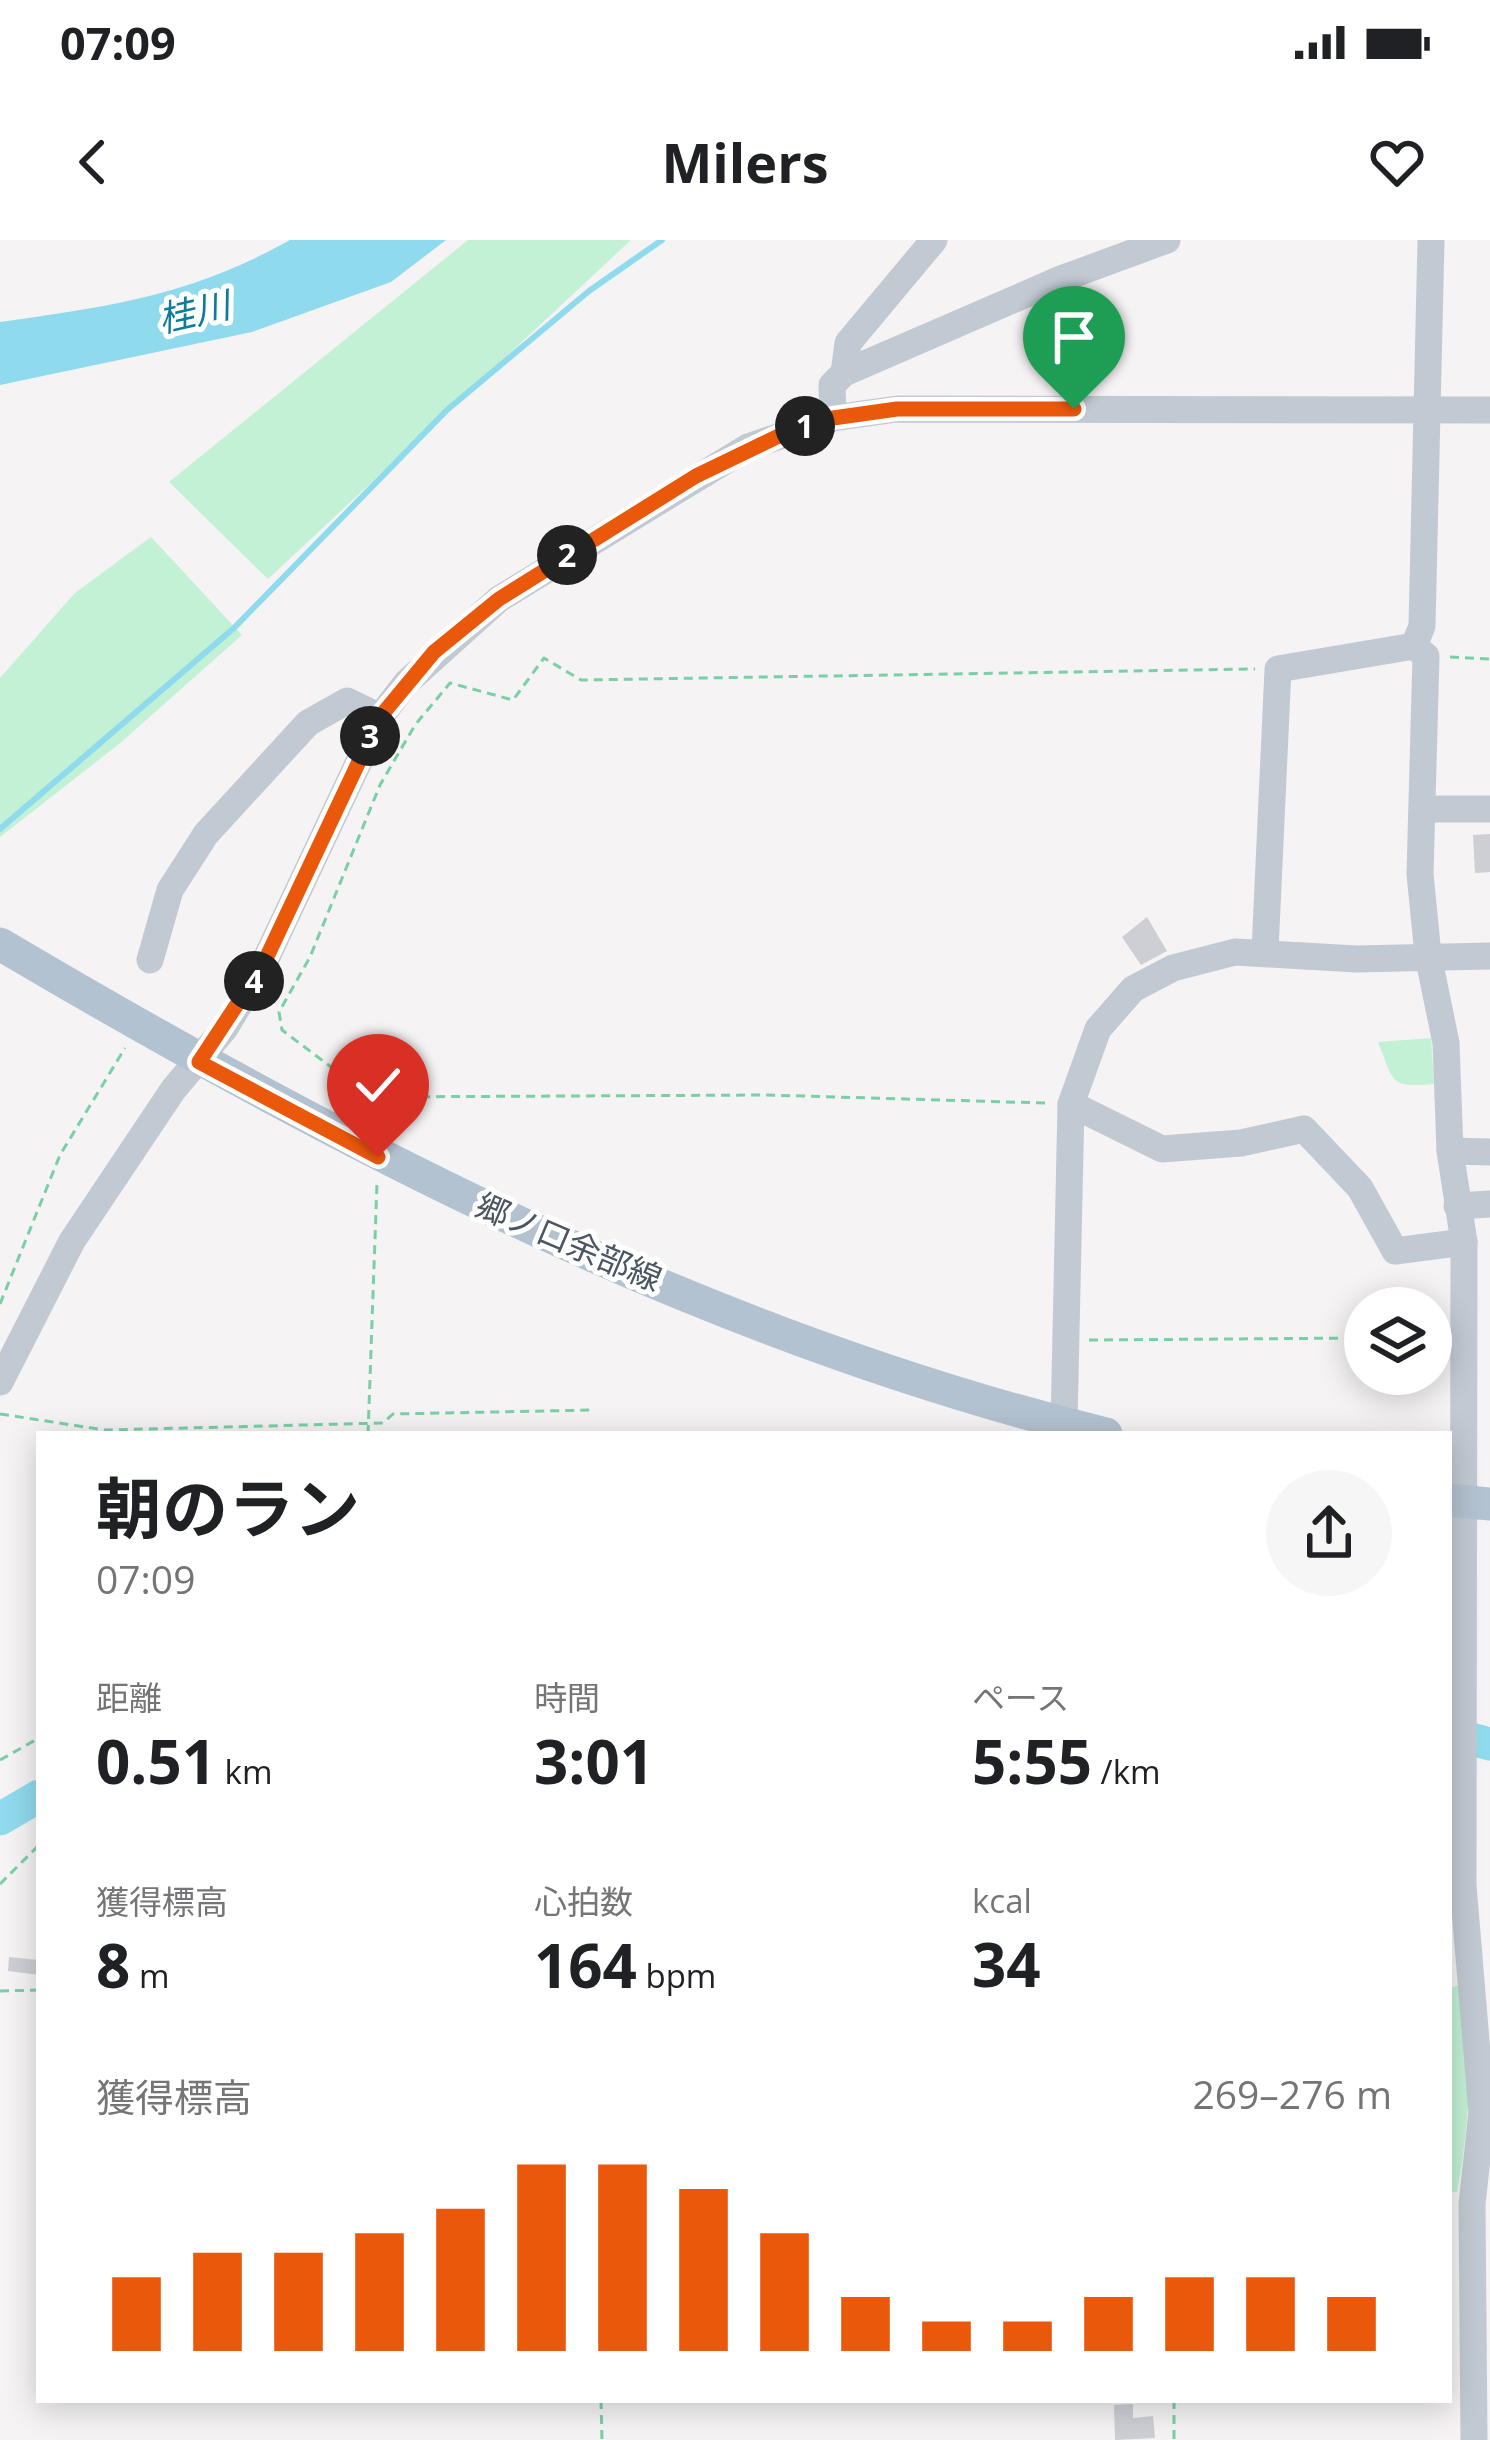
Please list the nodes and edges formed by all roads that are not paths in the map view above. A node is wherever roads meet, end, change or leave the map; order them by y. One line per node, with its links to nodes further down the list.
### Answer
1 (934, 240): 4 (street)
2 (1167, 240): 4 (street)
3 (1431, 240): 5 (street)
4 (844, 374): 7 (street)
5 (1428, 410): 6 (street); 7 (street); 8 (street)
6 (1490, 410)
7 (833, 418): 9 (street)
8 (1420, 651): 10 (street); 13 (street)
9 (380, 717): 16 (street); 17 (street)
10 (1423, 809): 11 (street); 14 (street)
11 (1490, 809)
12 (0, 944): 17 (main road, 郷ノ口余部線)
13 (1265, 951): 14 (street); 18 (street)
14 (1428, 955): 15 (street); 19 (street)
15 (1490, 956)
16 (150, 960)
17 (199, 1062): 24 (street); 25 (main road, 郷ノ口余部線)
18 (1071, 1103): 23 (street); 25 (street)
19 (1450, 1151): 20 (street); 22 (street)
20 (1490, 1152)
21 (1490, 1204): 22 (street)
22 (1457, 1206): 23 (street)
23 (1464, 1242): 27 (street)
24 (0, 1382)
25 (1064, 1424): 26 (main road, 郷ノ口余部線)
26 (1093, 1431)
27 (1468, 1502): 28 (street)
28 (1474, 2440)

